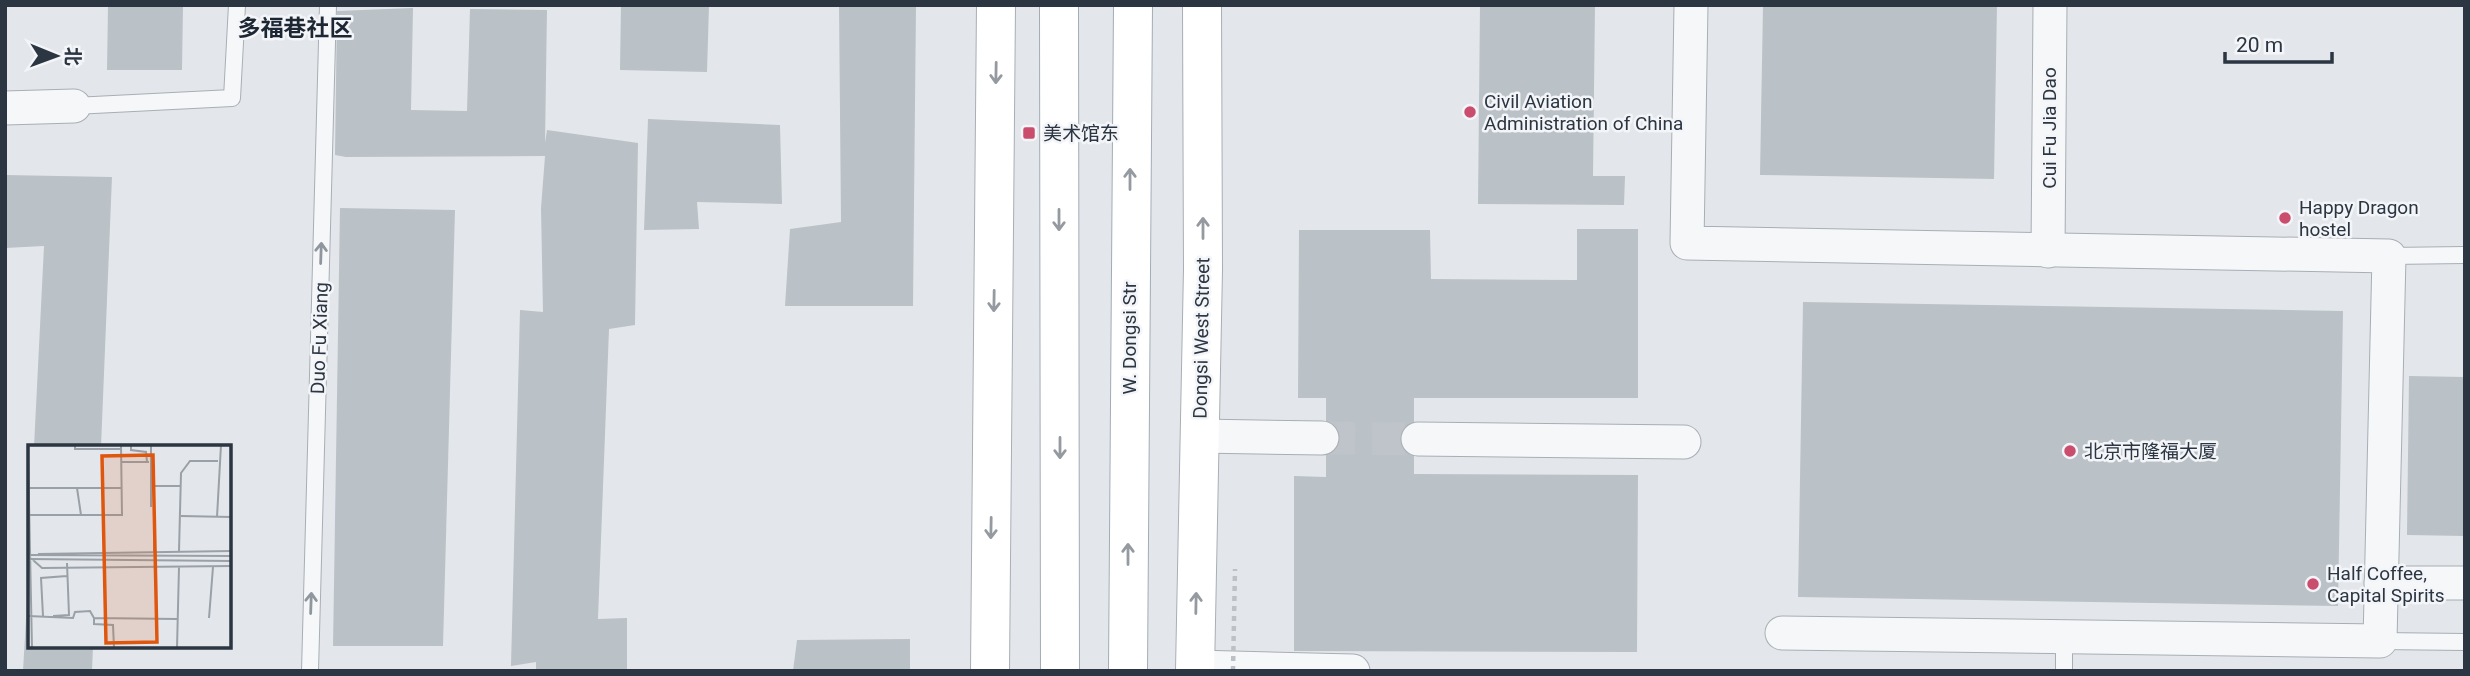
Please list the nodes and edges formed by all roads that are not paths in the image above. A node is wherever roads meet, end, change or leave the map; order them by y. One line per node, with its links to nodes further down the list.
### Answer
1 (237, 5): 9 (lane)
2 (328, 5): 25 (lane, Duo Fu Xiang, one-way to 2)
3 (996, 5): 26 (street, one-way to 26)
4 (1059, 5): 27 (street, one-way to 27)
5 (1133, 5): 28 (street, W. Dongsi Str, one-way to 5)
6 (1202, 5): 14 (street, Dongsi West Street, one-way to 6)
7 (1691, 5): 11 (street)
8 (2050, 5): 11 (street, Cui Fu Jia Dao)
9 (74, 106): 10 (street)
10 (5, 108)
11 (2048, 251): 13 (street)
12 (2465, 255): 13 (lane)
13 (2389, 256): 18 (street)
14 (1199, 436): 15 (street); 24 (street, Dongsi West Street, one-way to 14)
15 (1322, 438)
16 (1418, 439): 17 (street)
17 (1684, 442)
18 (2382, 583): 19 (street); 22 (street)
19 (2465, 583)
20 (1782, 633): 21 (street)
21 (2064, 635): 22 (street); 30 (lane)
22 (2381, 641): 23 (lane)
23 (2465, 642)
24 (1195, 669): 29 (street)
25 (310, 671)
26 (990, 671)
27 (1060, 671)
28 (1128, 671)
29 (1353, 671)
30 (2064, 671)

